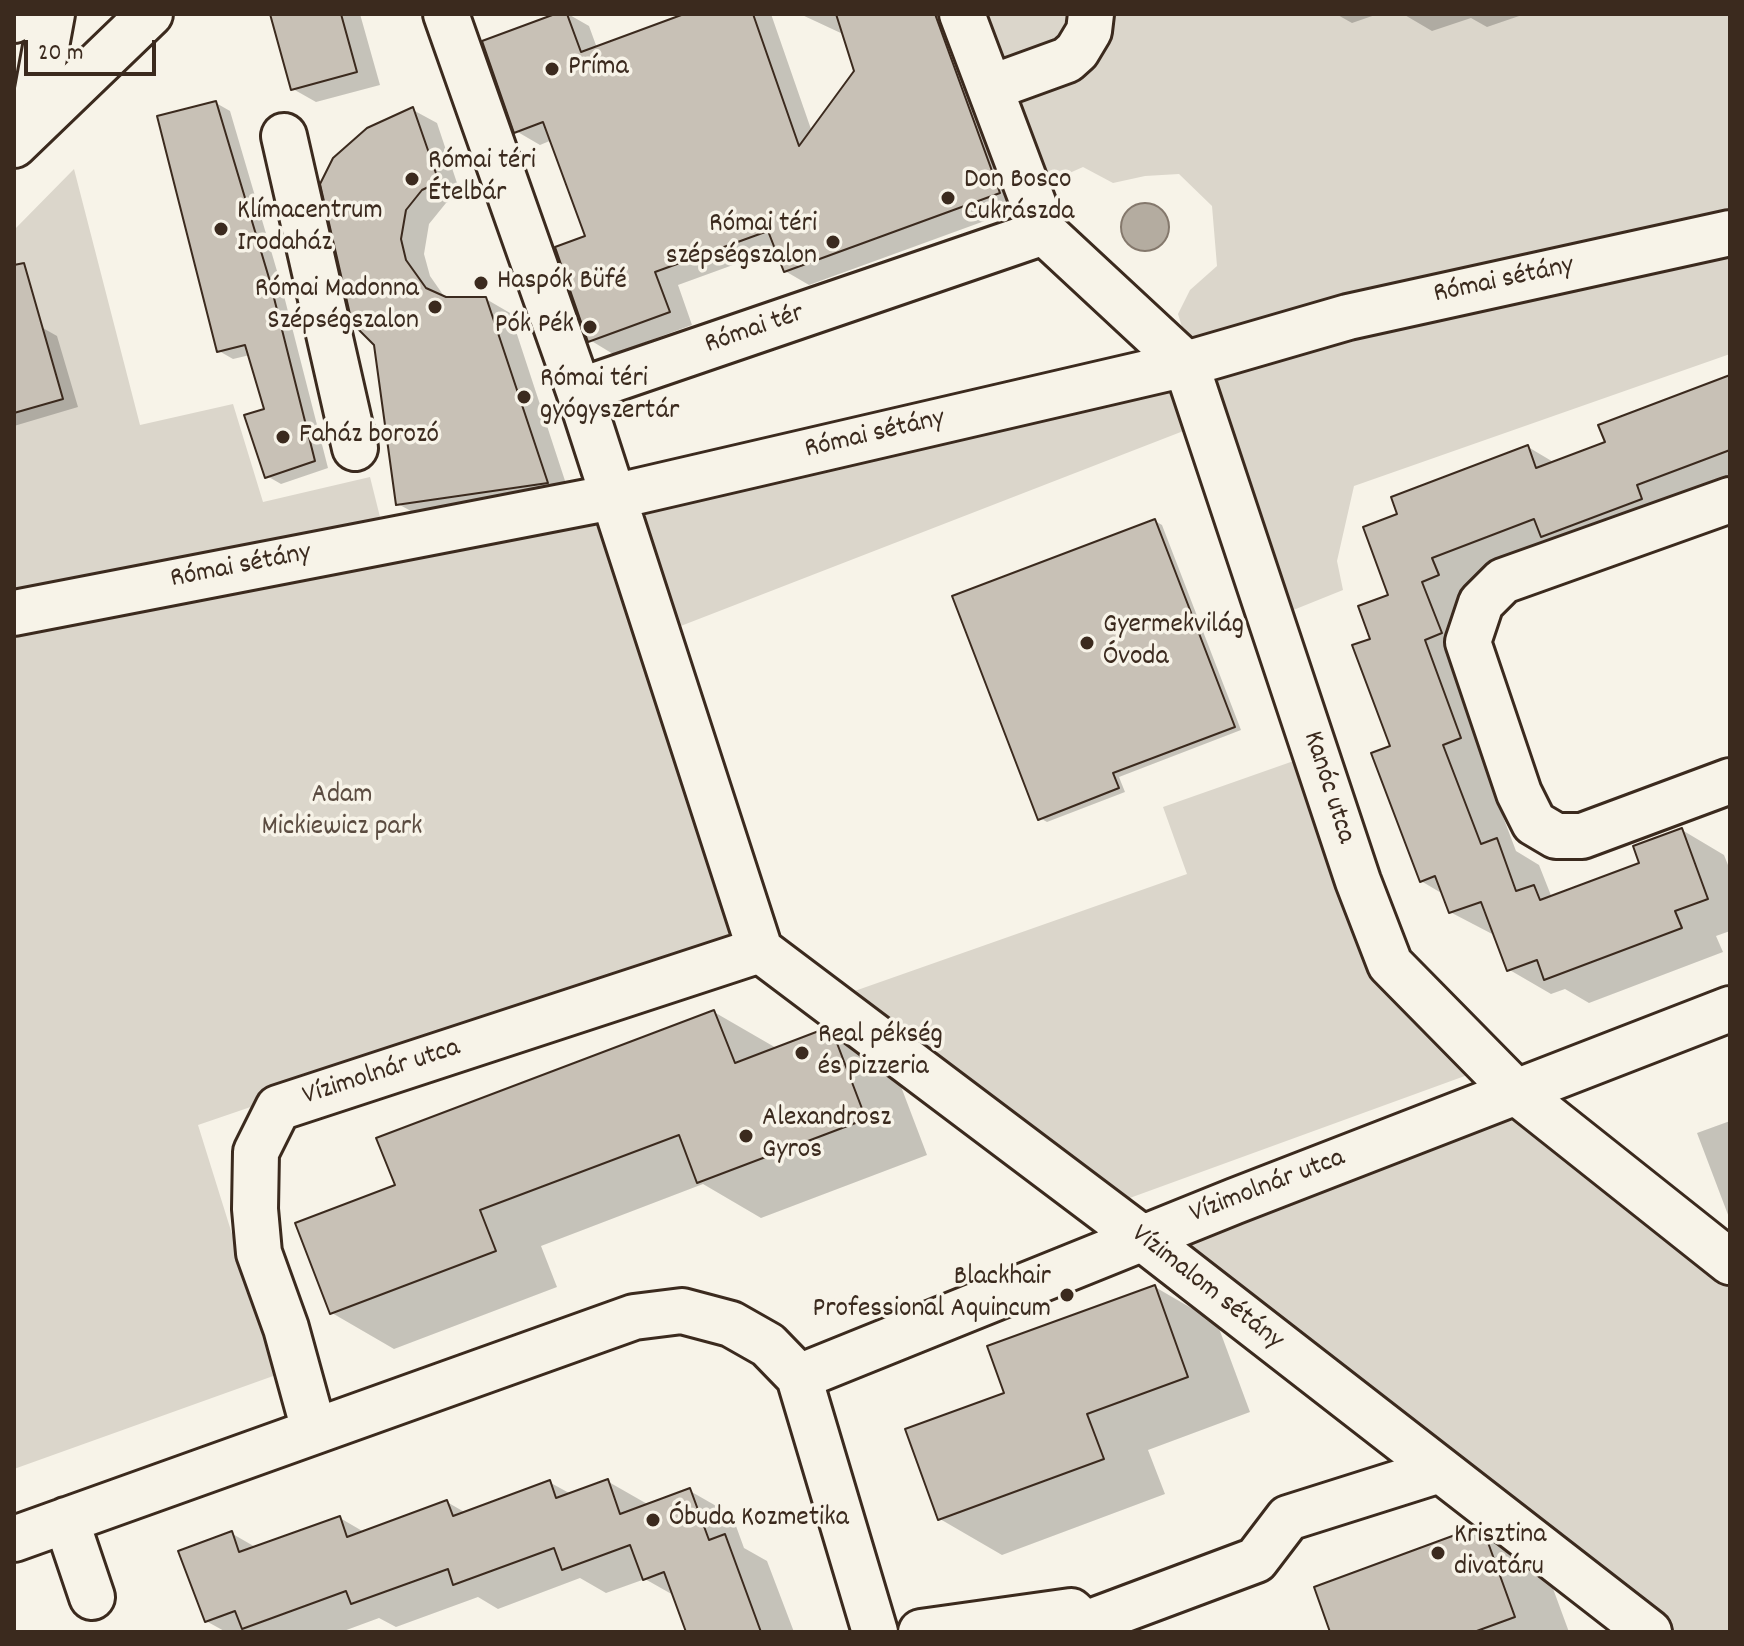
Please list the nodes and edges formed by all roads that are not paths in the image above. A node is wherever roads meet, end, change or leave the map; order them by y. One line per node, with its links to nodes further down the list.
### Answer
1 (21, 14): 7 (street)
2 (52, 14): 10 (street)
3 (150, 14): 10 (street)
4 (446, 14): 14 (street)
5 (962, 14): 8 (street)
6 (1091, 14): 8 (street)
7 (14, 20)
8 (990, 88): 11 (street)
9 (284, 136): 15 (street)
10 (23, 137)
11 (1044, 232): 13 (street, Kanóc utca); 14 (street, Római tér)
12 (1730, 233): 13 (street, Római sétány)
13 (1186, 364): 16 (street, Római sétány); 22 (street, Kanóc utca)
14 (579, 391): 16 (street)
15 (355, 448)
16 (613, 497): 18 (street, Római sétány); 20 (street)
17 (1730, 500): 19 (street)
18 (14, 613)
19 (1730, 781)
20 (760, 950): 23 (street, Vízimalom sétány); 26 (street, Vízimolnár utca)
21 (1730, 1009): 22 (street, Vízimolnár utca)
22 (1515, 1091): 23 (street, Vízimolnár utca); 24 (street, Kanóc utca)
23 (1142, 1238): 25 (street, Vízimolnár utca); 27 (street, Vízimalom sétány)
24 (1730, 1262)
25 (799, 1377): 26 (street); 32 (street)
26 (314, 1430): 28 (street)
27 (1440, 1470): 31 (street); 34 (street, Vízimalom sétány)
28 (66, 1520): 29 (street); 30 (street)
29 (14, 1539)
30 (92, 1597)
31 (1089, 1628): 33 (street)
32 (875, 1632)
33 (921, 1632)
34 (1649, 1632)

